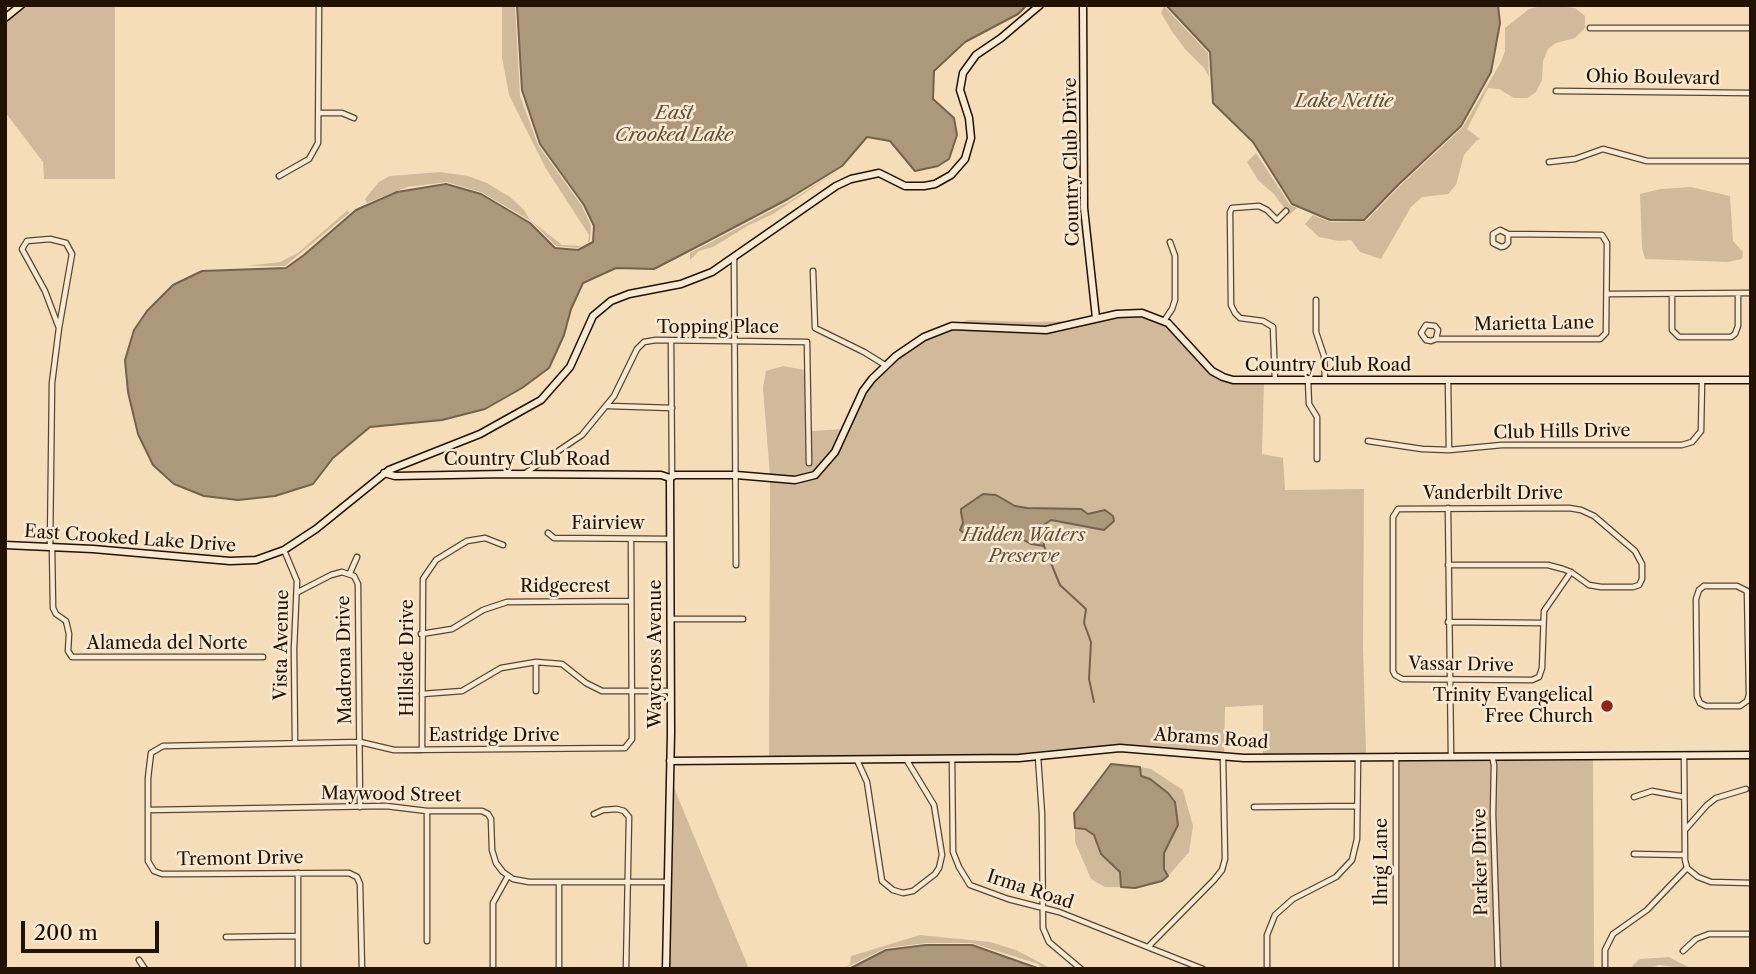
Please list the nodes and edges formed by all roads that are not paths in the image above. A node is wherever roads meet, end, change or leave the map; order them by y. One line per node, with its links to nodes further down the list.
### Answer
1 (21, 5): 5 (street)
2 (319, 5): 10 (street)
3 (1040, 5): 18 (street, East Crooked Lake Drive)
4 (1083, 5): 25 (street, Country Club Drive)
5 (5, 18)
6 (1590, 28): 7 (street)
7 (1751, 28)
8 (1556, 91): 9 (street, Ohio Boulevard)
9 (1751, 93)
10 (319, 113): 11 (street); 14 (street)
11 (354, 118)
12 (1751, 161): 13 (street)
13 (1549, 162)
14 (279, 176)
15 (1286, 211): 34 (street)
16 (1508, 234): 22 (street, Marietta Lane)
17 (1170, 242): 26 (street)
18 (734, 258): 30 (street); 44 (street, East Crooked Lake Drive)
19 (813, 271): 31 (street)
20 (1738, 293): 21 (street); 23 (street); 23 (street)
21 (1751, 293)
22 (1608, 294): 23 (street); 28 (street, Marietta Lane)
23 (1672, 294)
24 (1316, 300): 33 (street)
25 (1096, 318): 26 (street, Country Club Road); 31 (street, Country Club Road)
26 (1164, 321): 34 (street, Country Club Road)
27 (59, 328): 27 (street); 54 (street)
28 (1436, 339)
29 (671, 341): 30 (street, Topping Place); 38 (street, Topping Place); 39 (street, Waycross Avenue)
30 (735, 342): 43 (street, Topping Place); 46 (street)
31 (885, 365): 46 (street, Country Club Road)
32 (1308, 379): 33 (street, Country Club Road); 34 (street, Country Club Road); 42 (street)
33 (1325, 379): 35 (street, Country Club Road)
34 (1275, 380)
35 (1448, 380): 37 (street, Country Club Road); 41 (street)
36 (1751, 380): 37 (street, Country Club Road)
37 (1702, 381): 41 (street, Club Hills Drive)
38 (608, 406): 39 (street); 45 (street, Topping Place)
39 (672, 408): 47 (street, Waycross Avenue)
40 (1368, 441): 41 (street, Club Hills Drive)
41 (1449, 450)
42 (1317, 459)
43 (809, 463)
44 (384, 473): 45 (street, Country Club Road); 55 (street, East Crooked Lake Drive)
45 (524, 474): 47 (street, Country Club Road)
46 (736, 475): 47 (street, Country Club Road); 57 (street)
47 (671, 477): 51 (street, Waycross Avenue)
48 (1448, 508): 58 (street); 59 (street, Vanderbilt Drive); 71 (street, Vanderbilt Drive)
49 (548, 533): 50 (street, Fairview)
50 (631, 539): 51 (street, Fairview); 62 (street, Eastridge Drive)
51 (670, 539): 63 (street, Waycross Avenue)
52 (5, 545): 54 (street, East Crooked Lake Drive)
53 (503, 545): 67 (street, Hillside Drive)
54 (51, 547): 55 (street, East Crooked Lake Drive); 68 (street, Alameda del Norte)
55 (284, 550): 61 (street, Vista Avenue)
56 (357, 557): 60 (street)
57 (736, 565)
58 (1448, 565): 59 (street, Vanderbilt Drive); 65 (street)
59 (1571, 572): 66 (street, Vassar Drive)
60 (350, 573): 61 (street, Madrona Drive); 77 (street, Madrona Drive)
61 (298, 592): 78 (street, Vista Avenue)
62 (631, 601): 67 (street, Ridgecrest); 75 (street, Eastridge Drive)
63 (670, 619): 64 (street); 74 (street, Waycross Avenue)
64 (743, 619)
65 (1448, 622): 66 (street); 72 (street)
66 (1542, 623): 72 (street, Vassar Drive)
67 (421, 634): 76 (street, Hillside Drive)
68 (263, 657)
69 (536, 662): 73 (street); 75 (street); 76 (street)
70 (1750, 666): 70 (street)
71 (1395, 675): 72 (street, Vassar Drive)
72 (1448, 680): 85 (street)
73 (536, 691)
74 (671, 691): 75 (street); 92 (street, Waycross Avenue)
75 (632, 692): 80 (street, Eastridge Drive)
76 (422, 694): 80 (street, Hillside Drive)
77 (360, 742): 78 (street, Eastridge Drive); 80 (street, Eastridge Drive); 97 (street, Madrona Drive)
78 (295, 743): 79 (street, Eastridge Drive)
79 (153, 750): 99 (street, Tremont Drive)
80 (422, 750)
81 (1491, 755): 82 (street, Abrams Road); 85 (street, Abrams Road); 131 (street, Parker Drive)
82 (1684, 755): 83 (street, Abrams Road); 95 (street)
83 (1751, 755)
84 (1396, 756): 85 (street, Abrams Road); 88 (street, Abrams Road); 130 (street, Ihrig Lane)
85 (1451, 756)
86 (1038, 757): 87 (street, Abrams Road); 90 (street, Abrams Road); 112 (street)
87 (1223, 757): 88 (street, Abrams Road); 117 (street)
88 (1358, 757): 96 (street)
89 (906, 759): 90 (street, Abrams Road); 91 (street, Abrams Road); 91 (street)
90 (952, 759): 112 (street, Irma Road)
91 (857, 760): 92 (street, Abrams Road)
92 (670, 761): 110 (street, Waycross Avenue)
93 (1746, 789): 102 (street)
94 (1634, 797): 95 (street)
95 (1684, 797): 102 (street)
96 (1357, 806): 98 (street); 129 (street)
97 (360, 807): 99 (street, Maywood Street); 100 (street, Maywood Street)
98 (1254, 807)
99 (149, 810): 106 (street, Tremont Drive)
100 (427, 811): 107 (street, Maywood Street); 116 (street)
101 (594, 814): 109 (street)
102 (1685, 831): 104 (street)
103 (1634, 854): 104 (street)
104 (1685, 855): 105 (street)
105 (1687, 868): 111 (street); 132 (street)
106 (298, 873): 114 (street); 122 (street, Tremont Drive)
107 (508, 876): 108 (street); 123 (street)
108 (559, 882): 109 (street); 124 (street)
109 (629, 882): 110 (street); 125 (street)
110 (667, 883): 126 (street, Waycross Avenue)
111 (1751, 883)
112 (1043, 908): 117 (street, Irma Road); 127 (street)
113 (1751, 934): 118 (street)
114 (298, 936): 115 (street); 121 (street)
115 (226, 937)
116 (427, 941)
117 (1148, 947): 128 (street, Irma Road)
118 (1683, 951)
119 (139, 960): 120 (street)
120 (145, 969)
121 (299, 969)
122 (362, 969)
123 (493, 969)
124 (559, 969)
125 (626, 969)
126 (666, 969)
127 (1081, 969)
128 (1203, 969)
129 (1267, 969)
130 (1396, 969)
131 (1498, 969)
132 (1605, 969)

